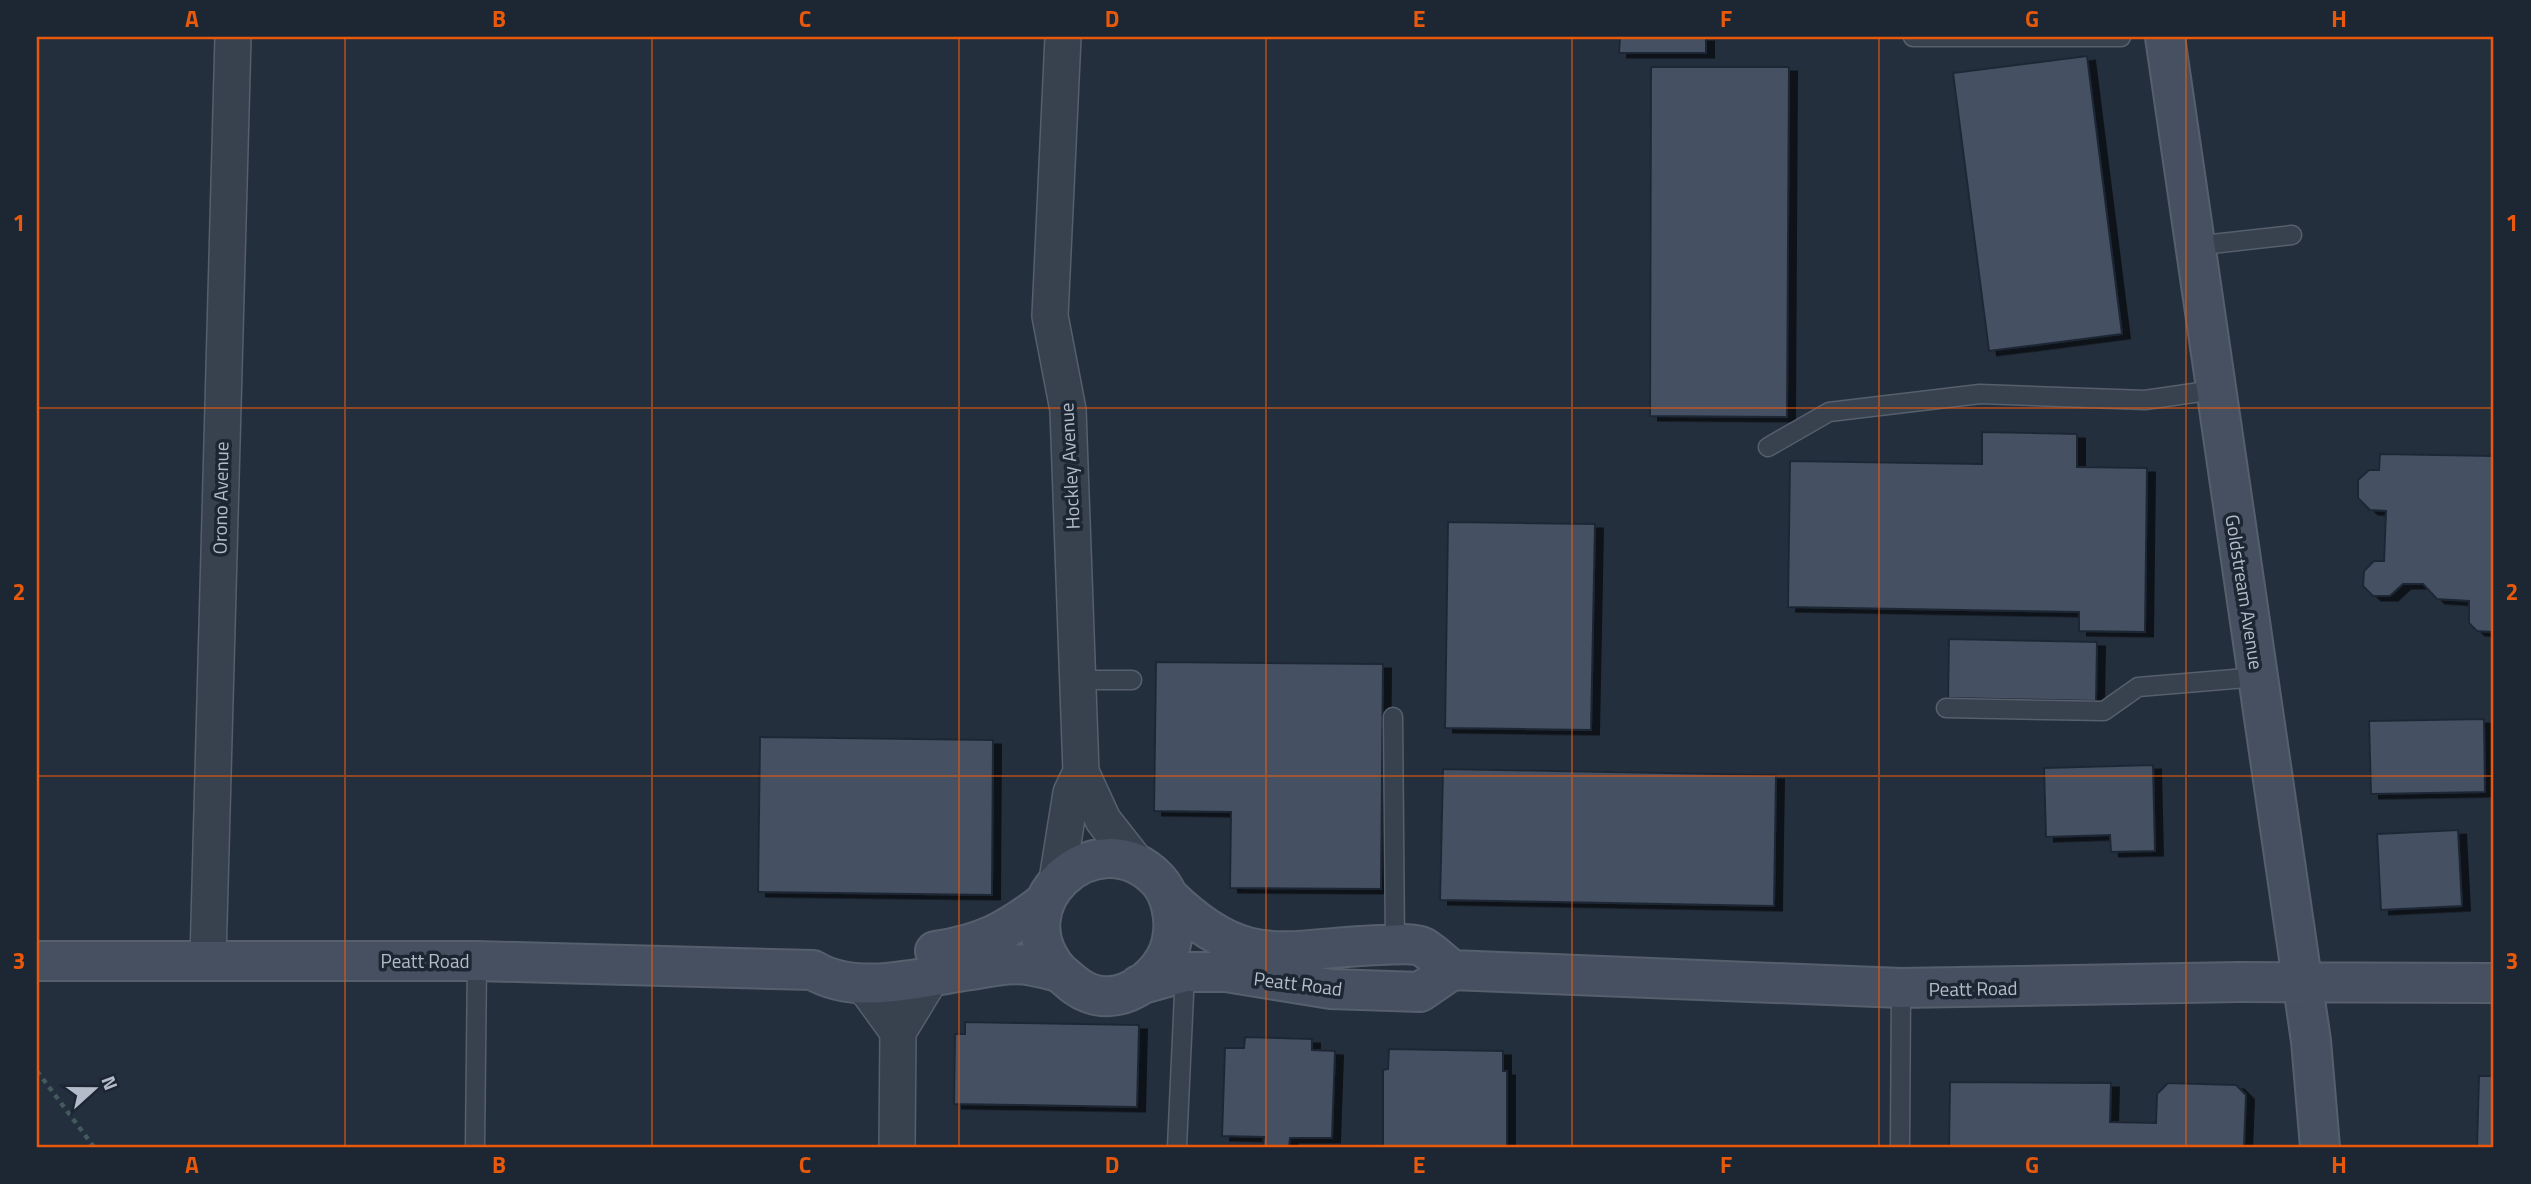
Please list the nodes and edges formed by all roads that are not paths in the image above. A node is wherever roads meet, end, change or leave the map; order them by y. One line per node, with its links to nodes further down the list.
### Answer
1 (233, 37): 21 (street, Orono Avenue)
2 (1063, 37): 12 (street, Hockley Avenue)
3 (1913, 37): 6 (lane)
4 (2121, 37): 6 (lane)
5 (2165, 37): 8 (street, Goldstream Avenue)
6 (2065, 38)
7 (2292, 235): 8 (lane)
8 (2194, 246): 9 (street, Goldstream Avenue)
9 (2214, 390): 10 (lane); 11 (street, Goldstream Avenue)
10 (1768, 447)
11 (2258, 677): 14 (lane); 30 (street, Goldstream Avenue)
12 (1076, 680): 13 (lane); 16 (street, Hockley Avenue)
13 (1132, 680)
14 (1946, 708)
15 (1393, 717): 20 (lane)
16 (1081, 772): 17 (street, Hockley Avenue); 18 (street, Hockley Avenue)
17 (1139, 866): 18 (street, Peatt Road); 19 (street, Peatt Road)
18 (1051, 891): 24 (street, Peatt Road); 27 (street, Peatt Road)
19 (1168, 896): 20 (street, Peatt Road); 32 (street, Peatt Road)
20 (1395, 945): 25 (street, Peatt Road)
21 (208, 959): 22 (street, Peatt Road); 23 (street, Peatt Road)
22 (37, 961)
23 (477, 961): 24 (street, Peatt Road); 35 (lane)
24 (813, 970): 29 (street, Peatt Road)
25 (1452, 970): 26 (street, Peatt Road); 33 (street, Peatt Road)
26 (1185, 972): 32 (street, Peatt Road); 37 (lane)
27 (1061, 974): 28 (street, Peatt Road); 32 (street, Peatt Road)
28 (932, 976): 29 (street, Peatt Road); 34 (street)
29 (857, 982): 34 (street)
30 (2303, 983): 31 (street, Peatt Road); 33 (street, Peatt Road); 39 (street, Goldstream Avenue)
31 (2494, 983)
32 (1139, 985)
33 (1901, 988): 38 (lane)
34 (898, 1032): 36 (street)
35 (475, 1147)
36 (897, 1147)
37 (1177, 1147)
38 (1900, 1147)
39 (2320, 1147)

